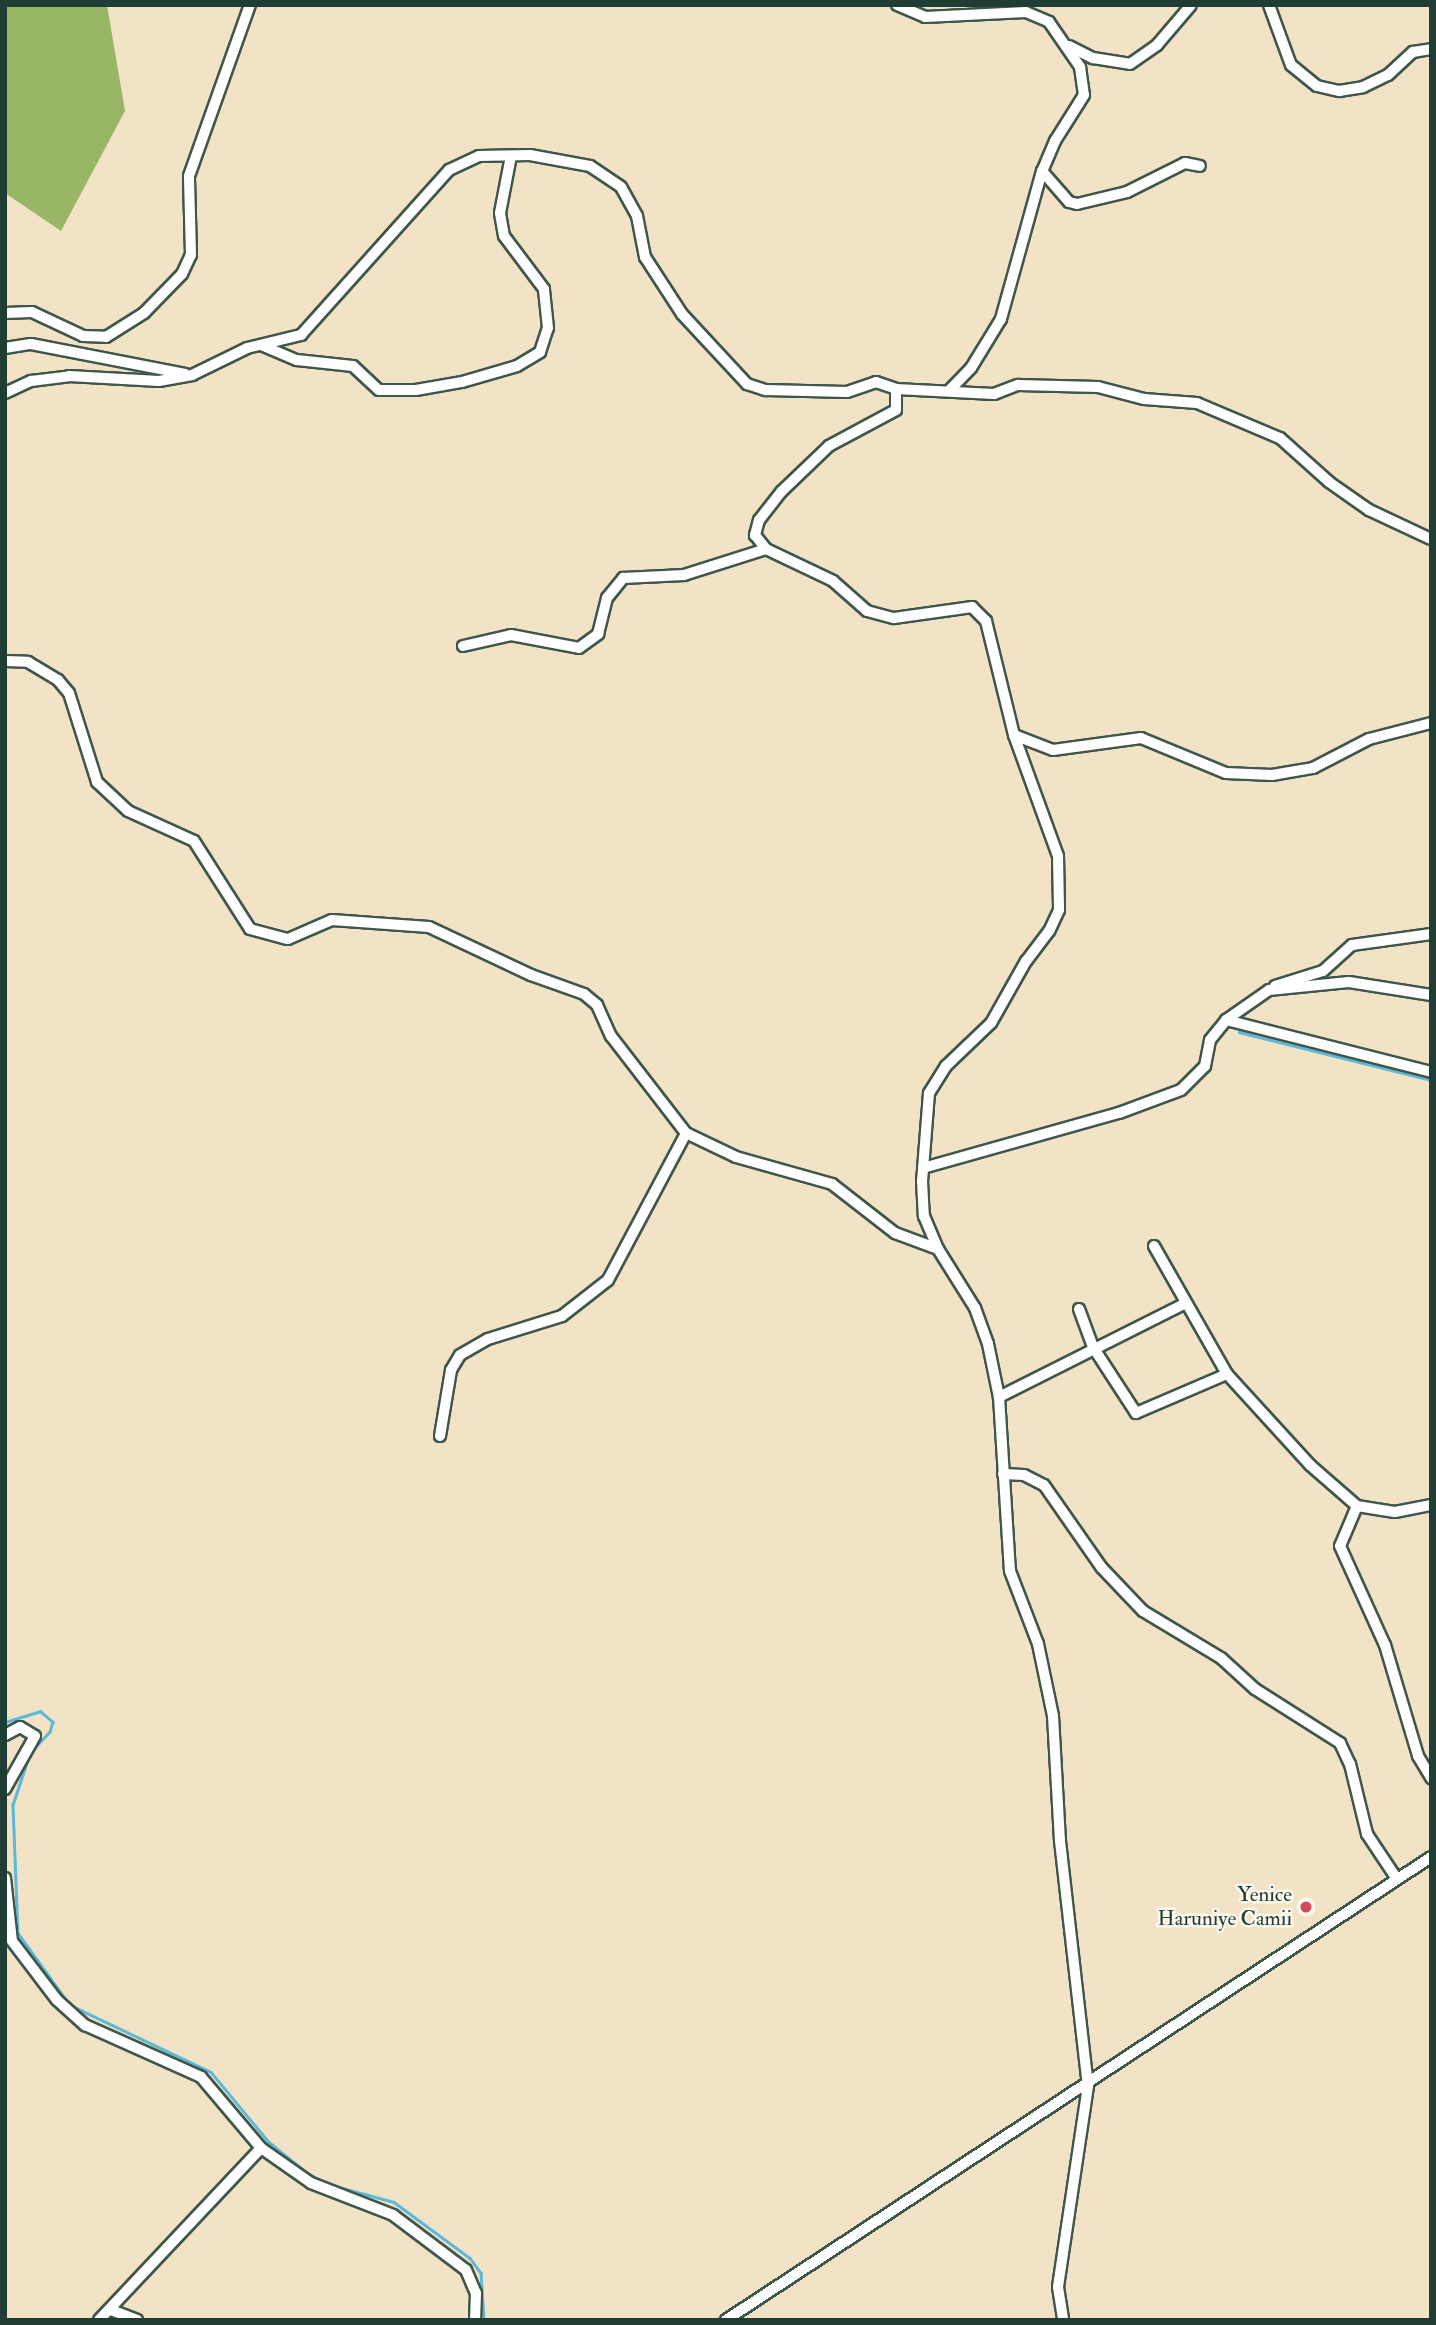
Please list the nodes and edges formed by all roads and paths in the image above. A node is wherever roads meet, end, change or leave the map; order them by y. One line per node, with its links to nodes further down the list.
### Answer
1 (250, 5): 10 (street)
2 (897, 5): 5 (street)
3 (1191, 5): 5 (street)
4 (1269, 5): 6 (street)
5 (1067, 44): 9 (street)
6 (1431, 49)
7 (511, 156): 11 (street); 11 (street); 14 (street)
8 (1200, 166): 9 (street)
9 (1042, 171): 15 (street)
10 (5, 313)
11 (261, 345): 13 (street)
12 (5, 348): 13 (street)
13 (192, 375): 16 (street)
14 (896, 389): 15 (street); 18 (street)
15 (950, 390): 17 (street)
16 (5, 393)
17 (1431, 539)
18 (766, 549): 19 (street); 22 (street)
19 (463, 646)
20 (5, 661): 28 (street)
21 (1431, 723): 22 (street)
22 (1014, 735): 29 (street)
23 (1431, 934): 24 (street)
24 (1269, 990): 25 (street); 26 (street)
25 (1431, 995)
26 (1226, 1020): 27 (street); 29 (street)
27 (1431, 1072)
28 (686, 1133): 31 (street); 37 (street)
29 (923, 1168): 31 (street)
30 (1154, 1246): 32 (street)
31 (938, 1250): 36 (street)
32 (1186, 1303): 34 (street); 35 (street)
33 (1079, 1309): 34 (street)
34 (1093, 1347): 35 (street); 36 (street)
35 (1227, 1374): 40 (street)
36 (999, 1397): 38 (street)
37 (440, 1436)
38 (1003, 1474): 46 (street); 47 (street)
39 (1431, 1505): 40 (street)
40 (1357, 1506): 42 (street)
41 (5, 1735): 43 (street)
42 (1431, 1777)
43 (5, 1789)
44 (1431, 1857): 46 (street)
45 (5, 1878): 48 (street)
46 (1397, 1879): 47 (street)
47 (1088, 2086): 53 (street); 54 (street)
48 (261, 2148): 49 (street); 52 (street)
49 (111, 2310): 50 (street); 51 (street)
50 (99, 2320)
51 (137, 2320)
52 (475, 2320)
53 (726, 2320)
54 (1063, 2320)

